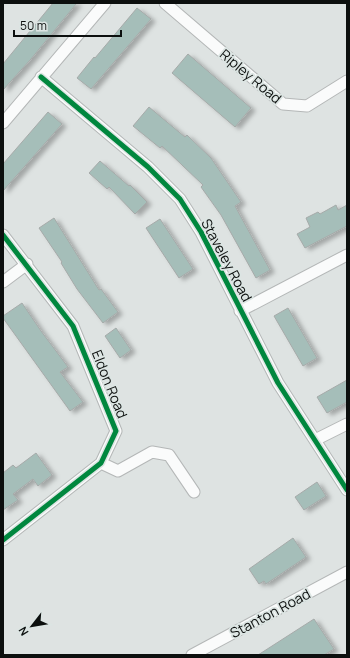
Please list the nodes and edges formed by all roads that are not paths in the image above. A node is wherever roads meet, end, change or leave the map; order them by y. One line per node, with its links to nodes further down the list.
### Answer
1 (105, 3): 3 (street)
2 (165, 3): 4 (street, Ripley Road)
3 (41, 77): 5 (street); 10 (street, Staveley Road)
4 (347, 81)
5 (3, 123)
6 (3, 235): 8 (street, Eldon Road)
7 (347, 256): 10 (street)
8 (26, 264): 9 (street); 13 (street, Eldon Road)
9 (3, 282)
10 (240, 311): 12 (street, Staveley Road)
11 (347, 424): 12 (street)
12 (315, 440): 14 (street, Staveley Road)
13 (101, 463): 15 (street); 16 (street, Eldon Road)
14 (347, 490)
15 (194, 492)
16 (3, 540)
17 (347, 572): 18 (street, Stanton Road)
18 (192, 655)

